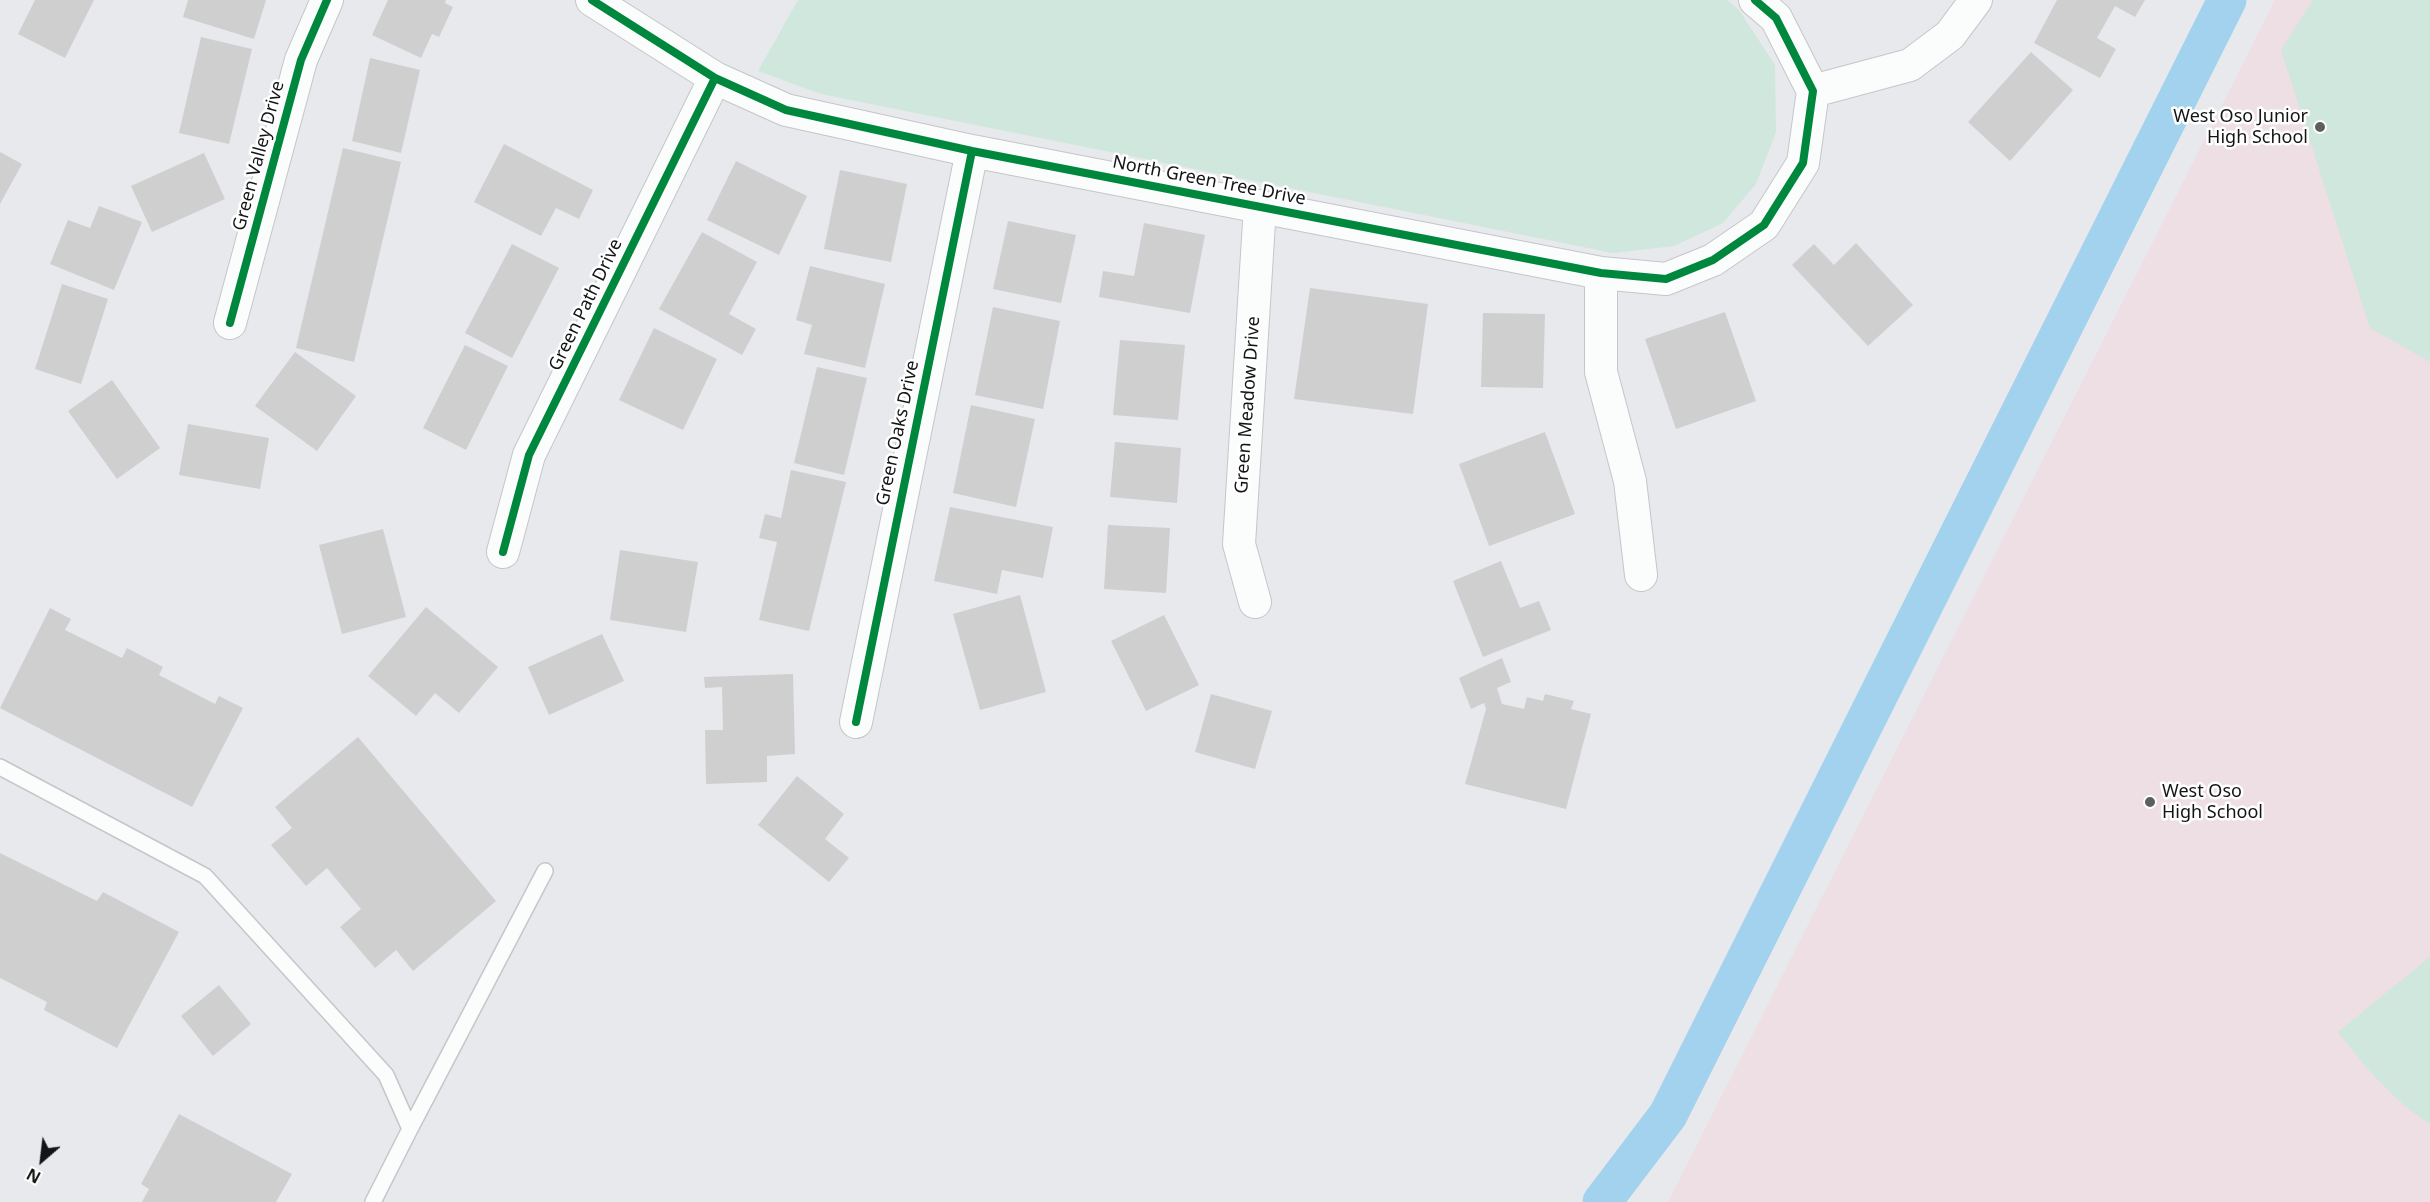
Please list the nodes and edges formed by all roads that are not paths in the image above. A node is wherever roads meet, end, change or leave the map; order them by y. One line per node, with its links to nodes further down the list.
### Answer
1 (327, 0): 10 (street, Green Valley Drive)
2 (592, 0): 5 (street, North Green Tree Drive)
3 (1755, 0): 6 (street)
4 (1976, 0): 6 (street)
5 (715, 78): 7 (street, North Green Tree Drive); 11 (street, Green Path Drive)
6 (1813, 91): 9 (street, North Green Tree Drive)
7 (972, 151): 8 (street, North Green Tree Drive); 14 (street, Green Oaks Drive)
8 (1260, 206): 9 (street, North Green Tree Drive); 13 (street, Green Meadow Drive)
9 (1601, 273): 12 (street)
10 (230, 323)
11 (503, 552)
12 (1641, 575)
13 (1255, 602)
14 (856, 722)
15 (0, 767): 17 (lane)
16 (545, 871): 17 (lane)
17 (410, 1129): 18 (lane)
18 (373, 1202)

